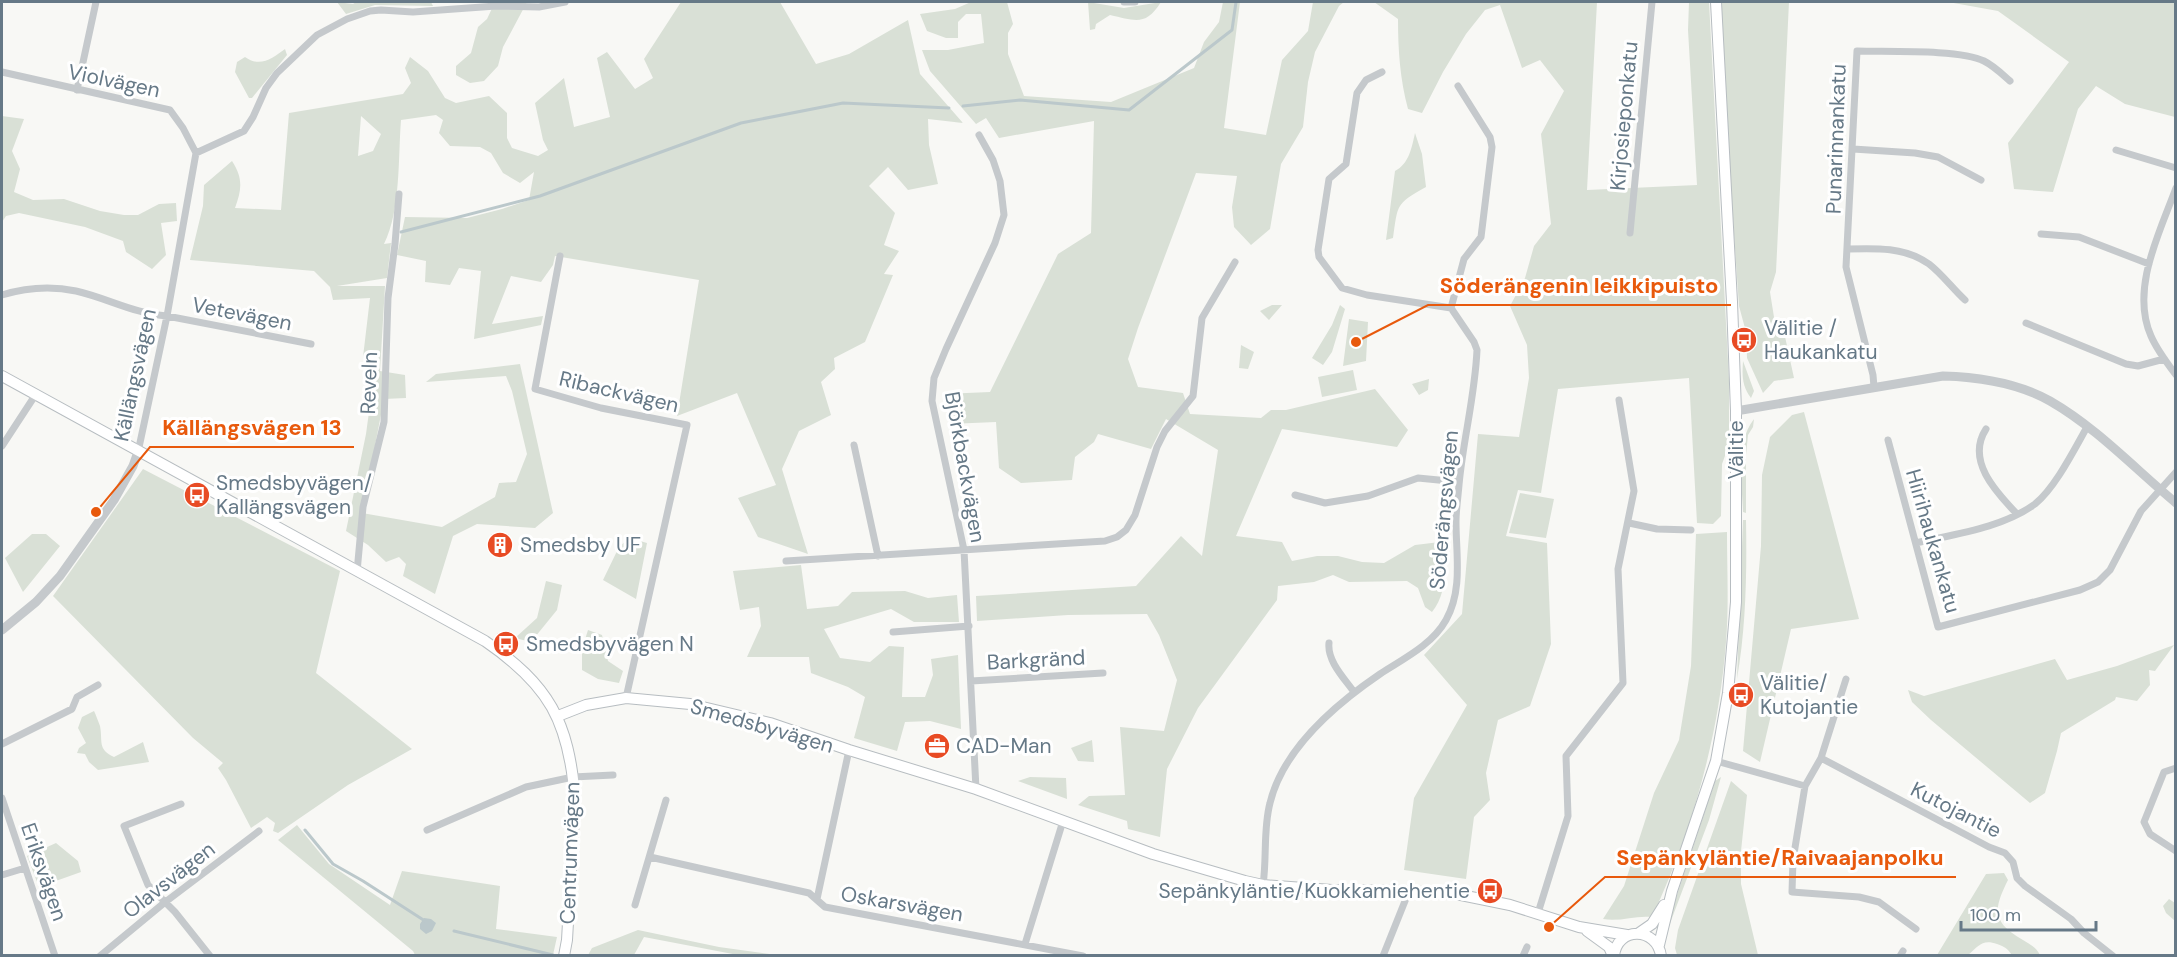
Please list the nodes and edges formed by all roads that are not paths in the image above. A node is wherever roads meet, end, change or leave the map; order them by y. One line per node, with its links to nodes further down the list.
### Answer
1 (96, 2): 11 (street)
2 (565, 2): 15 (street)
3 (1124, 2): 4 (street)
4 (1135, 2)
5 (1652, 2): 20 (street, Kirjosieponkatu)
6 (1716, 2): 38 (main road, Välitie)
7 (2, 72): 11 (street, Violvägen)
8 (1382, 72): 28 (street)
9 (2010, 81): 13 (street, Punarinnankatu)
10 (1458, 86): 28 (street)
11 (77, 90): 15 (street, Violvägen)
12 (979, 135): 54 (street, Björkbackvägen)
13 (1853, 149): 17 (street); 22 (street, Punarinnankatu)
14 (2116, 150): 16 (street)
15 (196, 153): 29 (street, Källängsvägen)
16 (2175, 168)
17 (1981, 180)
18 (2175, 188): 25 (street)
19 (399, 194): 57 (street, Reveln)
20 (1629, 233)
21 (2041, 234): 25 (street)
22 (1848, 249): 27 (street); 35 (street, Punarinnankatu)
23 (560, 256): 67 (street, Ribackvägen)
24 (1236, 262): 54 (street)
25 (2149, 264): 32 (street)
26 (2, 295): 29 (street, Vetevägen)
27 (1965, 300)
28 (1451, 308): 46 (street, Söderängsvägen)
29 (167, 316): 31 (street, Vetevägen); 44 (street, Källängsvägen)
30 (2026, 323): 32 (street)
31 (311, 345)
32 (2164, 359): 33 (street)
33 (2175, 375)
34 (2, 376): 36 (main road)
35 (1874, 387): 38 (street); 39 (street)
36 (36, 394): 42 (street); 44 (main road)
37 (1619, 400): 51 (street)
38 (1736, 411): 72 (main road, Välitie)
39 (2087, 427): 47 (street); 50 (street)
40 (1986, 429): 50 (street)
41 (1888, 440): 53 (street, Hiirihaukankatu)
42 (2, 446)
43 (854, 446): 55 (street)
44 (138, 452): 57 (main road); 59 (street, Källängsvägen)
45 (2175, 471): 47 (street)
46 (1459, 483): 48 (street); 66 (street, Söderängsvägen)
47 (2159, 489): 49 (street); 53 (street, Hiirihaukankatu)
48 (1295, 495)
49 (2175, 503)
50 (2016, 513): 53 (street)
51 (1629, 523): 52 (street); 94 (street)
52 (1691, 530)
53 (1916, 543)
54 (964, 550): 55 (street); 58 (street, Björkbackvägen)
55 (878, 556): 56 (street)
56 (786, 561)
57 (357, 572): 68 (main road)
58 (969, 626): 60 (street); 64 (street, Björkbackvägen)
59 (2, 630)
60 (893, 632)
61 (1329, 643): 66 (street)
62 (1103, 673): 64 (street, Barkgränd)
63 (1846, 679): 71 (street)
64 (971, 681): 77 (street, Björkbackvägen)
65 (98, 685): 69 (street)
66 (1354, 692): 88 (street, Söderängsvägen)
67 (626, 698): 68 (main road, Smedsbyvägen); 70 (main road, Smedsbyvägen)
68 (558, 716): 75 (main road, Centrumvägen)
69 (2, 744)
70 (849, 750): 77 (main road, Smedsbyvägen); 91 (street)
71 (1821, 758): 76 (street); 109 (street, Kutojantie)
72 (1716, 761): 76 (street); 90 (main road, Välitie)
73 (2175, 768): 84 (street)
74 (613, 775): 75 (street)
75 (573, 777): 82 (street); 104 (main road, Centrumvägen)
76 (1805, 786): 96 (street)
77 (976, 789): 81 (main road, Smedsbyvägen)
78 (2, 798): 86 (street, Eriksvägen)
79 (666, 800): 85 (street)
80 (181, 804): 92 (street)
81 (1063, 821): 88 (main road, Smedsbyvägen); 98 (street)
82 (427, 830)
83 (259, 831): 92 (street, Olavsvägen)
84 (2175, 851)
85 (650, 857): 91 (street, Oskarsvägen); 93 (street)
86 (25, 868): 87 (street); 101 (street, Eriksvägen)
87 (2, 875)
88 (1263, 885): 89 (main road, Smedsbyvägen)
89 (1409, 891): 94 (main road, Smedsbyvägen); 106 (street)
90 (1672, 891): 97 (main road, Välitie); 100 (main road, Välitie)
91 (817, 899): 98 (street, Oskarsvägen)
92 (164, 903): 102 (street, Olavsvägen); 103 (street)
93 (635, 905)
94 (1538, 913): 95 (main road, Smedsbyvägen)
95 (1579, 927): 97 (main road); 108 (main road)
96 (1916, 929)
97 (1633, 934): 100 (main road); 108 (main road, Välitie)
98 (1025, 944): 105 (street, Oskarsvägen)
99 (1527, 947): 107 (street)
100 (1660, 950)
101 (55, 956)
102 (100, 956)
103 (210, 956)
104 (564, 956)
105 (1083, 956)
106 (1383, 956)
107 (1523, 956)
108 (1613, 956)
109 (2113, 956)

